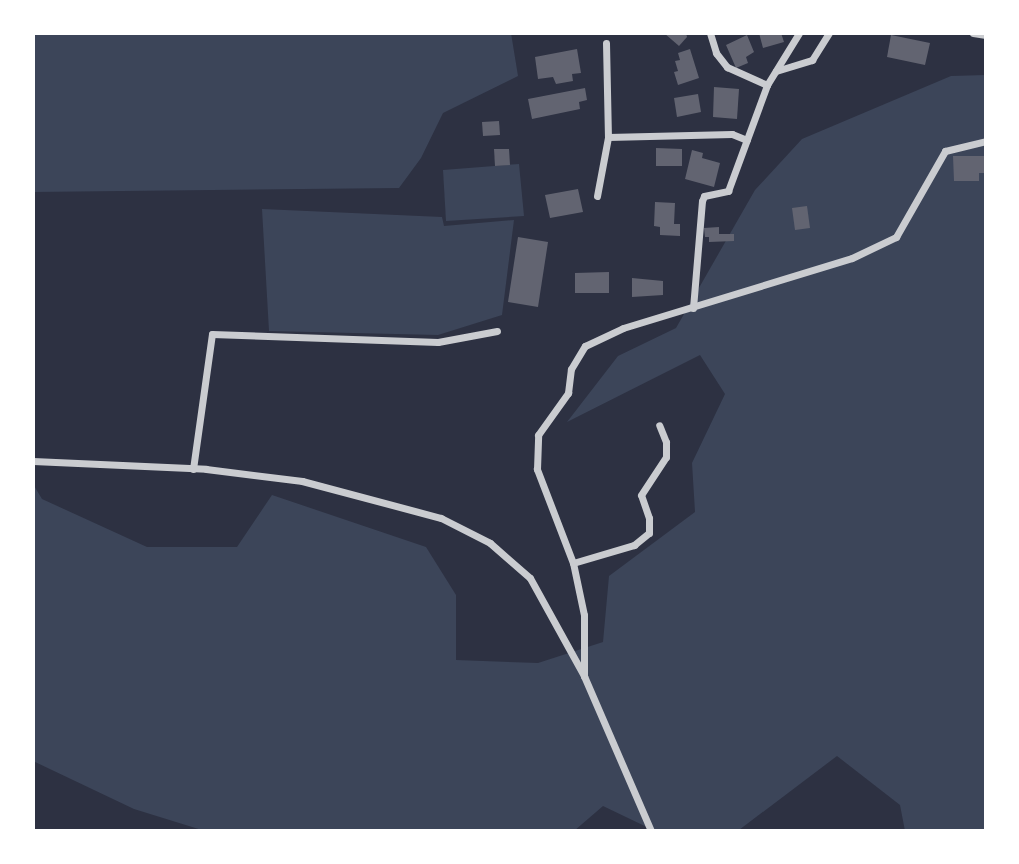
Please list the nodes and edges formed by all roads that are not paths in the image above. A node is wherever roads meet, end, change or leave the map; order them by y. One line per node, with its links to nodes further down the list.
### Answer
1 (710, 33): 8 (street)
2 (799, 33): 7 (street)
3 (829, 33): 7 (street)
4 (974, 33): 5 (street)
5 (986, 35)
6 (606, 43): 9 (street)
7 (776, 71): 8 (street)
8 (767, 85): 10 (street)
9 (608, 137): 10 (street); 12 (street)
10 (747, 140): 13 (street)
11 (986, 141): 13 (street)
12 (597, 196)
13 (693, 308): 18 (street)
14 (497, 331): 17 (street)
15 (659, 425): 18 (street)
16 (33, 461): 17 (street)
17 (193, 469): 19 (street)
18 (573, 564): 19 (street)
19 (584, 676): 20 (street)
20 (651, 831)

